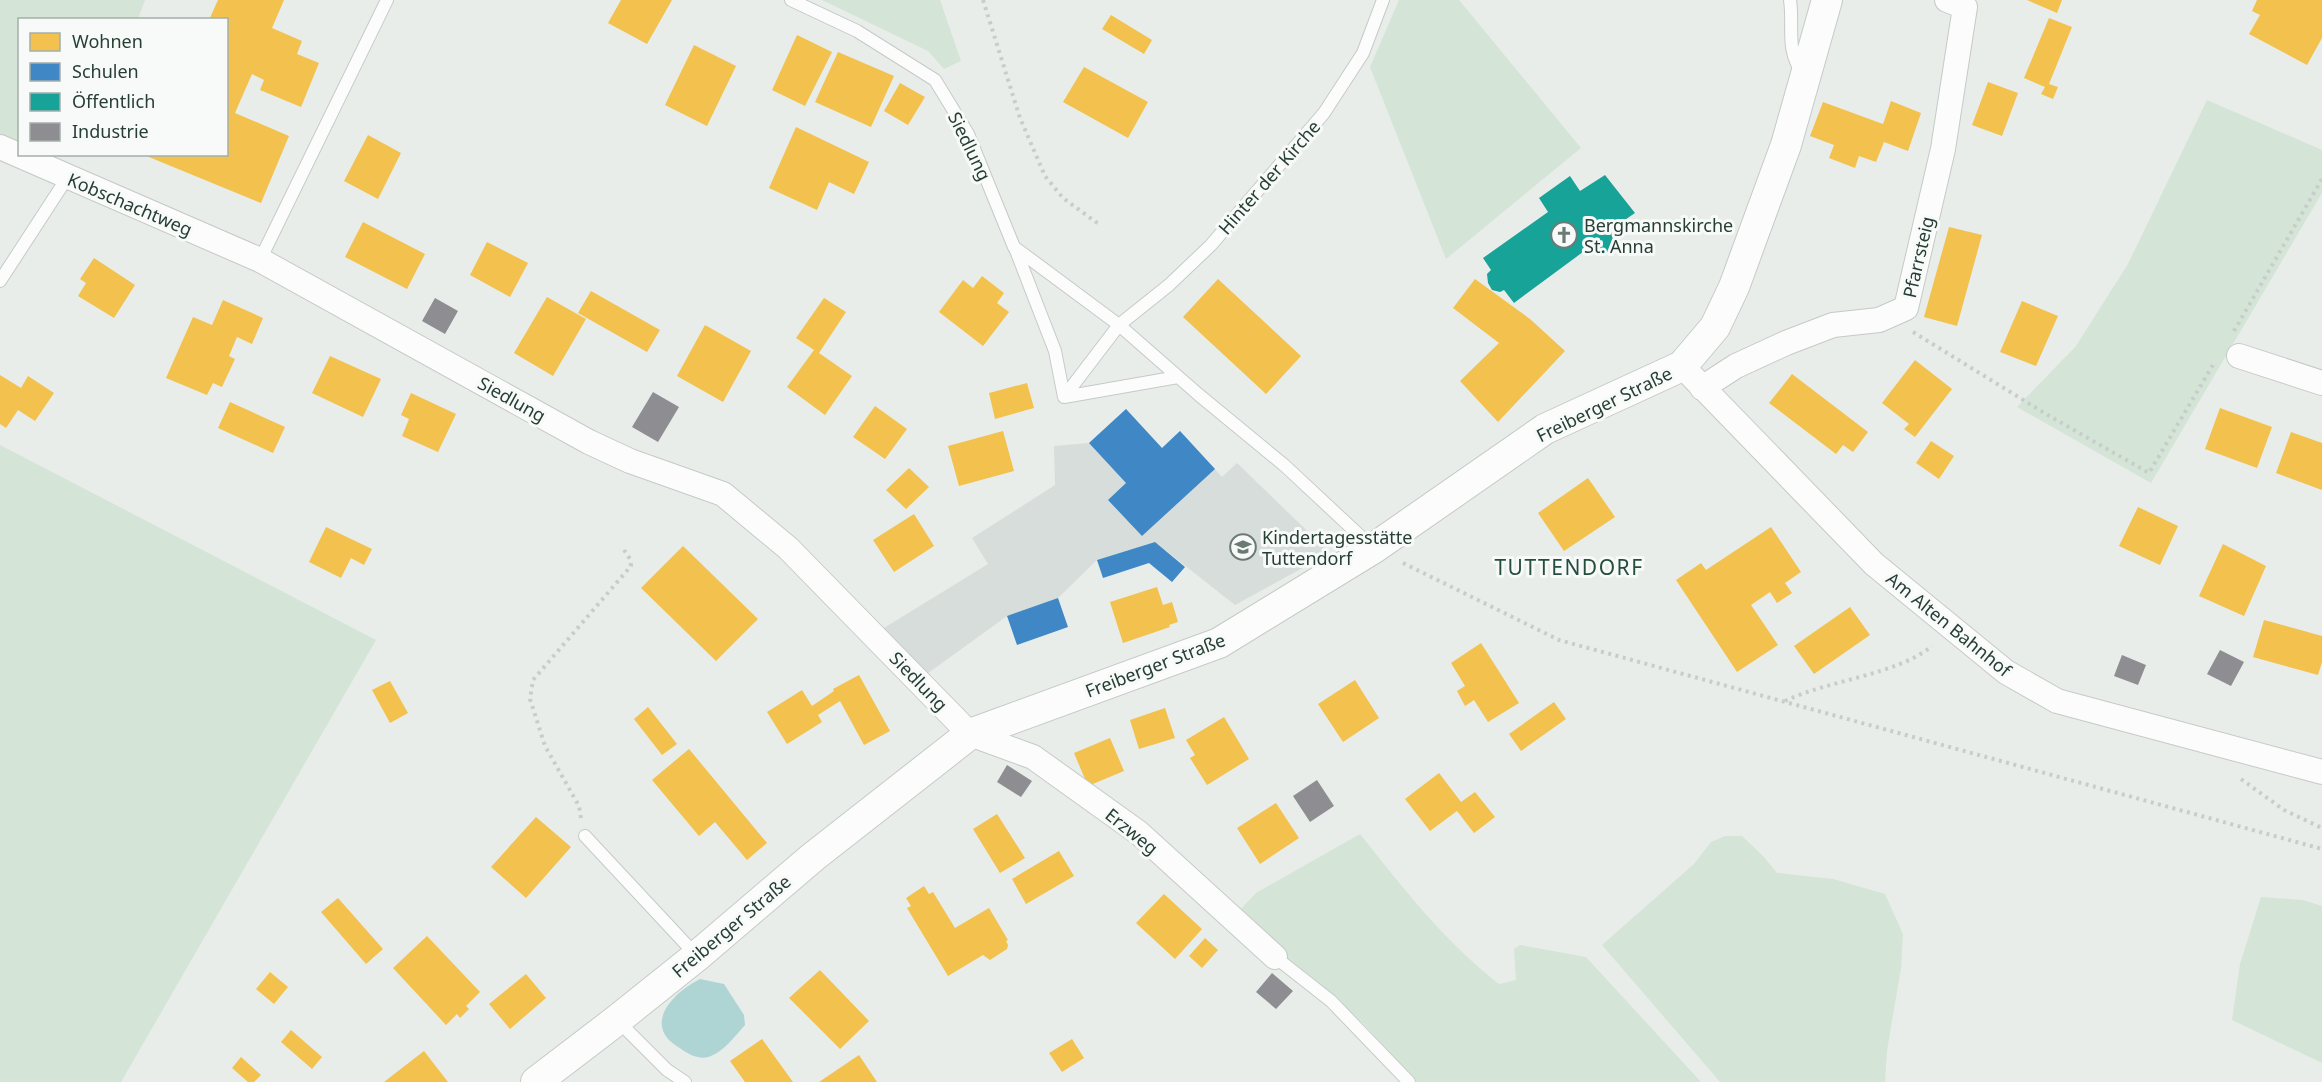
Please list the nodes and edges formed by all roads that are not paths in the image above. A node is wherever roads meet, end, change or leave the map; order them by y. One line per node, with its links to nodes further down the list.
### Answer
1 (387, 0): 13 (lane)
2 (791, 0): 12 (lane, Siedlung)
3 (1383, 0): 15 (lane, Hinter der Kirche)
4 (1790, 0): 7 (lane)
5 (1827, 0): 7 (street, Freiberger Straße)
6 (1947, 0): 20 (street, Pfarrsteig)
7 (1805, 77): 17 (street, Freiberger Straße)
8 (0, 147): 9 (street, Kobschachtweg)
9 (18, 155)
10 (19, 156): 11 (street, Kobschachtweg)
11 (67, 178): 13 (street, Kobschachtweg); 14 (lane)
12 (1014, 246): 15 (lane); 21 (lane, Siedlung)
13 (260, 260): 23 (street, Siedlung)
14 (0, 281)
15 (1119, 325): 18 (lane); 21 (lane)
16 (2228, 352): 19 (street)
17 (1682, 366): 20 (street, Am Alten Bahnhof); 22 (street, Freiberger Straße)
18 (1178, 377): 21 (lane); 22 (lane)
19 (2322, 384)
20 (1702, 388): 24 (street, Am Alten Bahnhof)
21 (1064, 397)
22 (1374, 548): 23 (street, Freiberger Straße)
23 (970, 734): 26 (street, Freiberger Straße); 27 (street, Erzweg)
24 (2322, 772)
25 (585, 836): 26 (lane)
26 (697, 956): 28 (street, Freiberger Straße)
27 (1275, 957): 31 (lane)
28 (617, 1020): 29 (street, Freiberger Straße); 30 (lane)
29 (536, 1082)
30 (685, 1082)
31 (1409, 1082)

